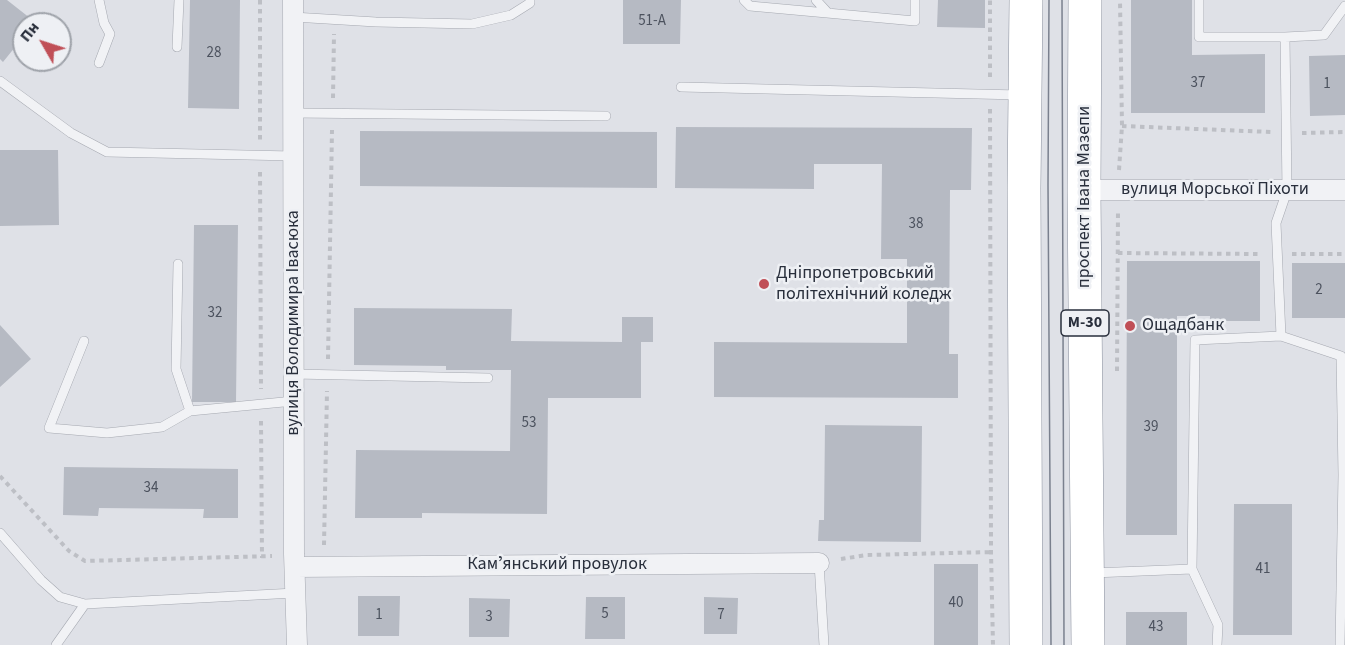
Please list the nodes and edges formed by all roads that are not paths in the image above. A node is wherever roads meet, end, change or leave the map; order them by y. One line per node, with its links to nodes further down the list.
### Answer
1 (99, 0): 15 (lane)
2 (179, 0): 14 (lane)
3 (530, 0): 11 (lane)
4 (744, 0): 12 (lane)
5 (816, 0): 12 (lane)
6 (915, 0): 12 (lane)
7 (1026, 0): 18 (highway)
8 (1085, 0): 22 (highway, проспект Івана Мазепи / М-30)
9 (1199, 0): 13 (lane)
10 (1345, 6): 13 (lane)
11 (293, 9): 19 (street, вулиця Володимира Івасюка)
12 (828, 13)
13 (1285, 37): 24 (lane)
14 (177, 47)
15 (99, 63)
16 (0, 81): 21 (lane)
17 (681, 87): 18 (lane)
18 (1025, 95): 44 (highway)
19 (293, 113): 20 (lane); 21 (street, вулиця Володимира Івасюка)
20 (606, 117)
21 (293, 156): 28 (street, вулиця Володимира Івасюка)
22 (1084, 190): 24 (street, вулиця Морської Піхоти); 38 (highway, проспект Івана Мазепи / М-30)
23 (1345, 190): 24 (street, вулиця Морської Піхоти)
24 (1287, 191): 26 (lane)
25 (178, 264): 32 (lane)
26 (1281, 336): 30 (lane); 37 (lane)
27 (84, 341): 32 (lane)
28 (294, 374): 29 (lane); 31 (street, вулиця Володимира Івасюка)
29 (488, 378)
30 (1343, 390): 33 (lane)
31 (294, 401): 32 (lane); 36 (street, вулиця Володимира Івасюка)
32 (190, 411)
33 (1344, 475): 47 (lane)
34 (0, 533): 40 (lane)
35 (819, 563): 36 (street, Камʼянський провулок); 43 (lane)
36 (295, 567): 39 (street, вулиця Володимира Івасюка)
37 (1192, 569): 38 (lane); 46 (lane)
38 (1088, 573): 45 (highway, проспект Івана Мазепи / М-30)
39 (296, 593): 40 (lane); 42 (street, вулиця Володимира Івасюка)
40 (86, 604): 41 (lane)
41 (56, 645)
42 (297, 645)
43 (824, 645)
44 (1026, 645)
45 (1088, 645)
46 (1217, 645)
47 (1341, 645)

